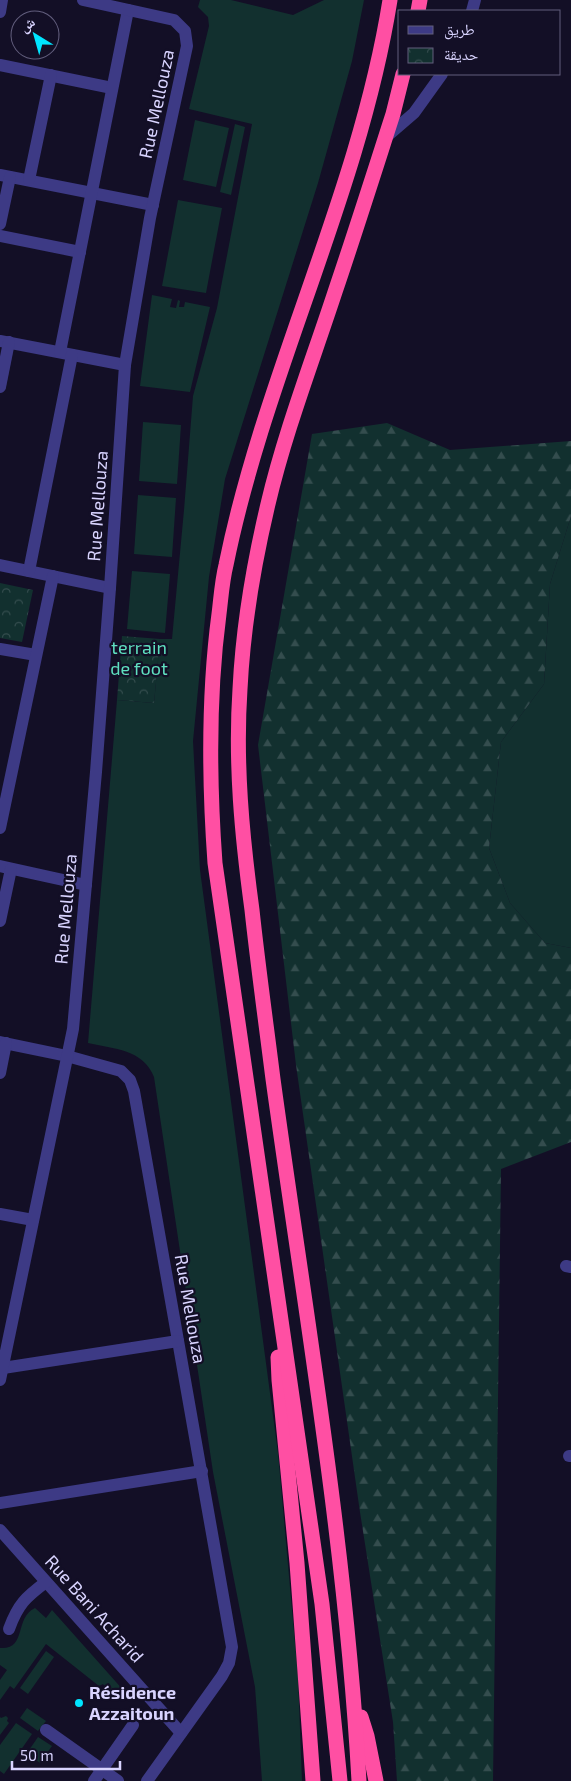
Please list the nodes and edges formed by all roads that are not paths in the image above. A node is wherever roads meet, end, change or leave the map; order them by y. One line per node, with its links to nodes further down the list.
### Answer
1 (2, 0): 5 (street)
2 (82, 0): 4 (street, Rue Mellouza)
3 (390, 0): 39 (highway)
4 (128, 10): 10 (street); 15 (street, Rue Mellouza)
5 (0, 12)
6 (0, 65): 7 (street)
7 (51, 75): 10 (street); 13 (street)
8 (403, 75): 11 (highway)
9 (441, 75): 11 (street)
10 (112, 88): 14 (street)
11 (385, 138): 47 (highway)
12 (5, 176): 13 (street); 16 (street)
13 (29, 180): 14 (street)
14 (91, 192): 15 (street); 18 (street)
15 (153, 205): 21 (street, Rue Mellouza)
16 (0, 224)
17 (0, 236): 18 (street)
18 (80, 252): 20 (street)
19 (5, 342): 20 (street); 22 (street)
20 (66, 353): 21 (street); 24 (street)
21 (125, 365): 26 (street, Rue Mellouza)
22 (0, 387)
23 (0, 565): 24 (street)
24 (29, 571): 25 (street)
25 (53, 576): 26 (street); 28 (street)
26 (110, 588): 32 (street, Rue Mellouza)
27 (0, 649): 28 (street)
28 (36, 655): 29 (street)
29 (5, 780): 30 (street)
30 (0, 828)
31 (5, 867): 32 (street); 33 (street)
32 (86, 885): 35 (street, Rue Mellouza)
33 (0, 921)
34 (3, 1043): 35 (street); 36 (street)
35 (67, 1056): 38 (street); 40 (street, Rue Mellouza)
36 (0, 1073)
37 (0, 1214): 38 (street)
38 (33, 1220): 41 (street)
39 (281, 1321): 55 (highway); 56 (highway)
40 (178, 1341): 41 (street); 42 (street, Rue Mellouza)
41 (1, 1374)
42 (202, 1471): 43 (street); 50 (street, Rue Mellouza)
43 (0, 1503)
44 (0, 1530): 45 (street, Rue Bani Acharid)
45 (46, 1582): 46 (street); 50 (street, Rue Bani Acharid)
46 (9, 1629)
47 (354, 1696): 57 (highway); 58 (highway)
48 (134, 1725): 51 (street)
49 (46, 1730): 51 (street)
50 (181, 1733): 54 (street, Rue Mellouza)
51 (102, 1770): 52 (street); 53 (street)
52 (94, 1781)
53 (118, 1781)
54 (147, 1781)
55 (314, 1781)
56 (340, 1781)
57 (359, 1781)
58 (376, 1781)

